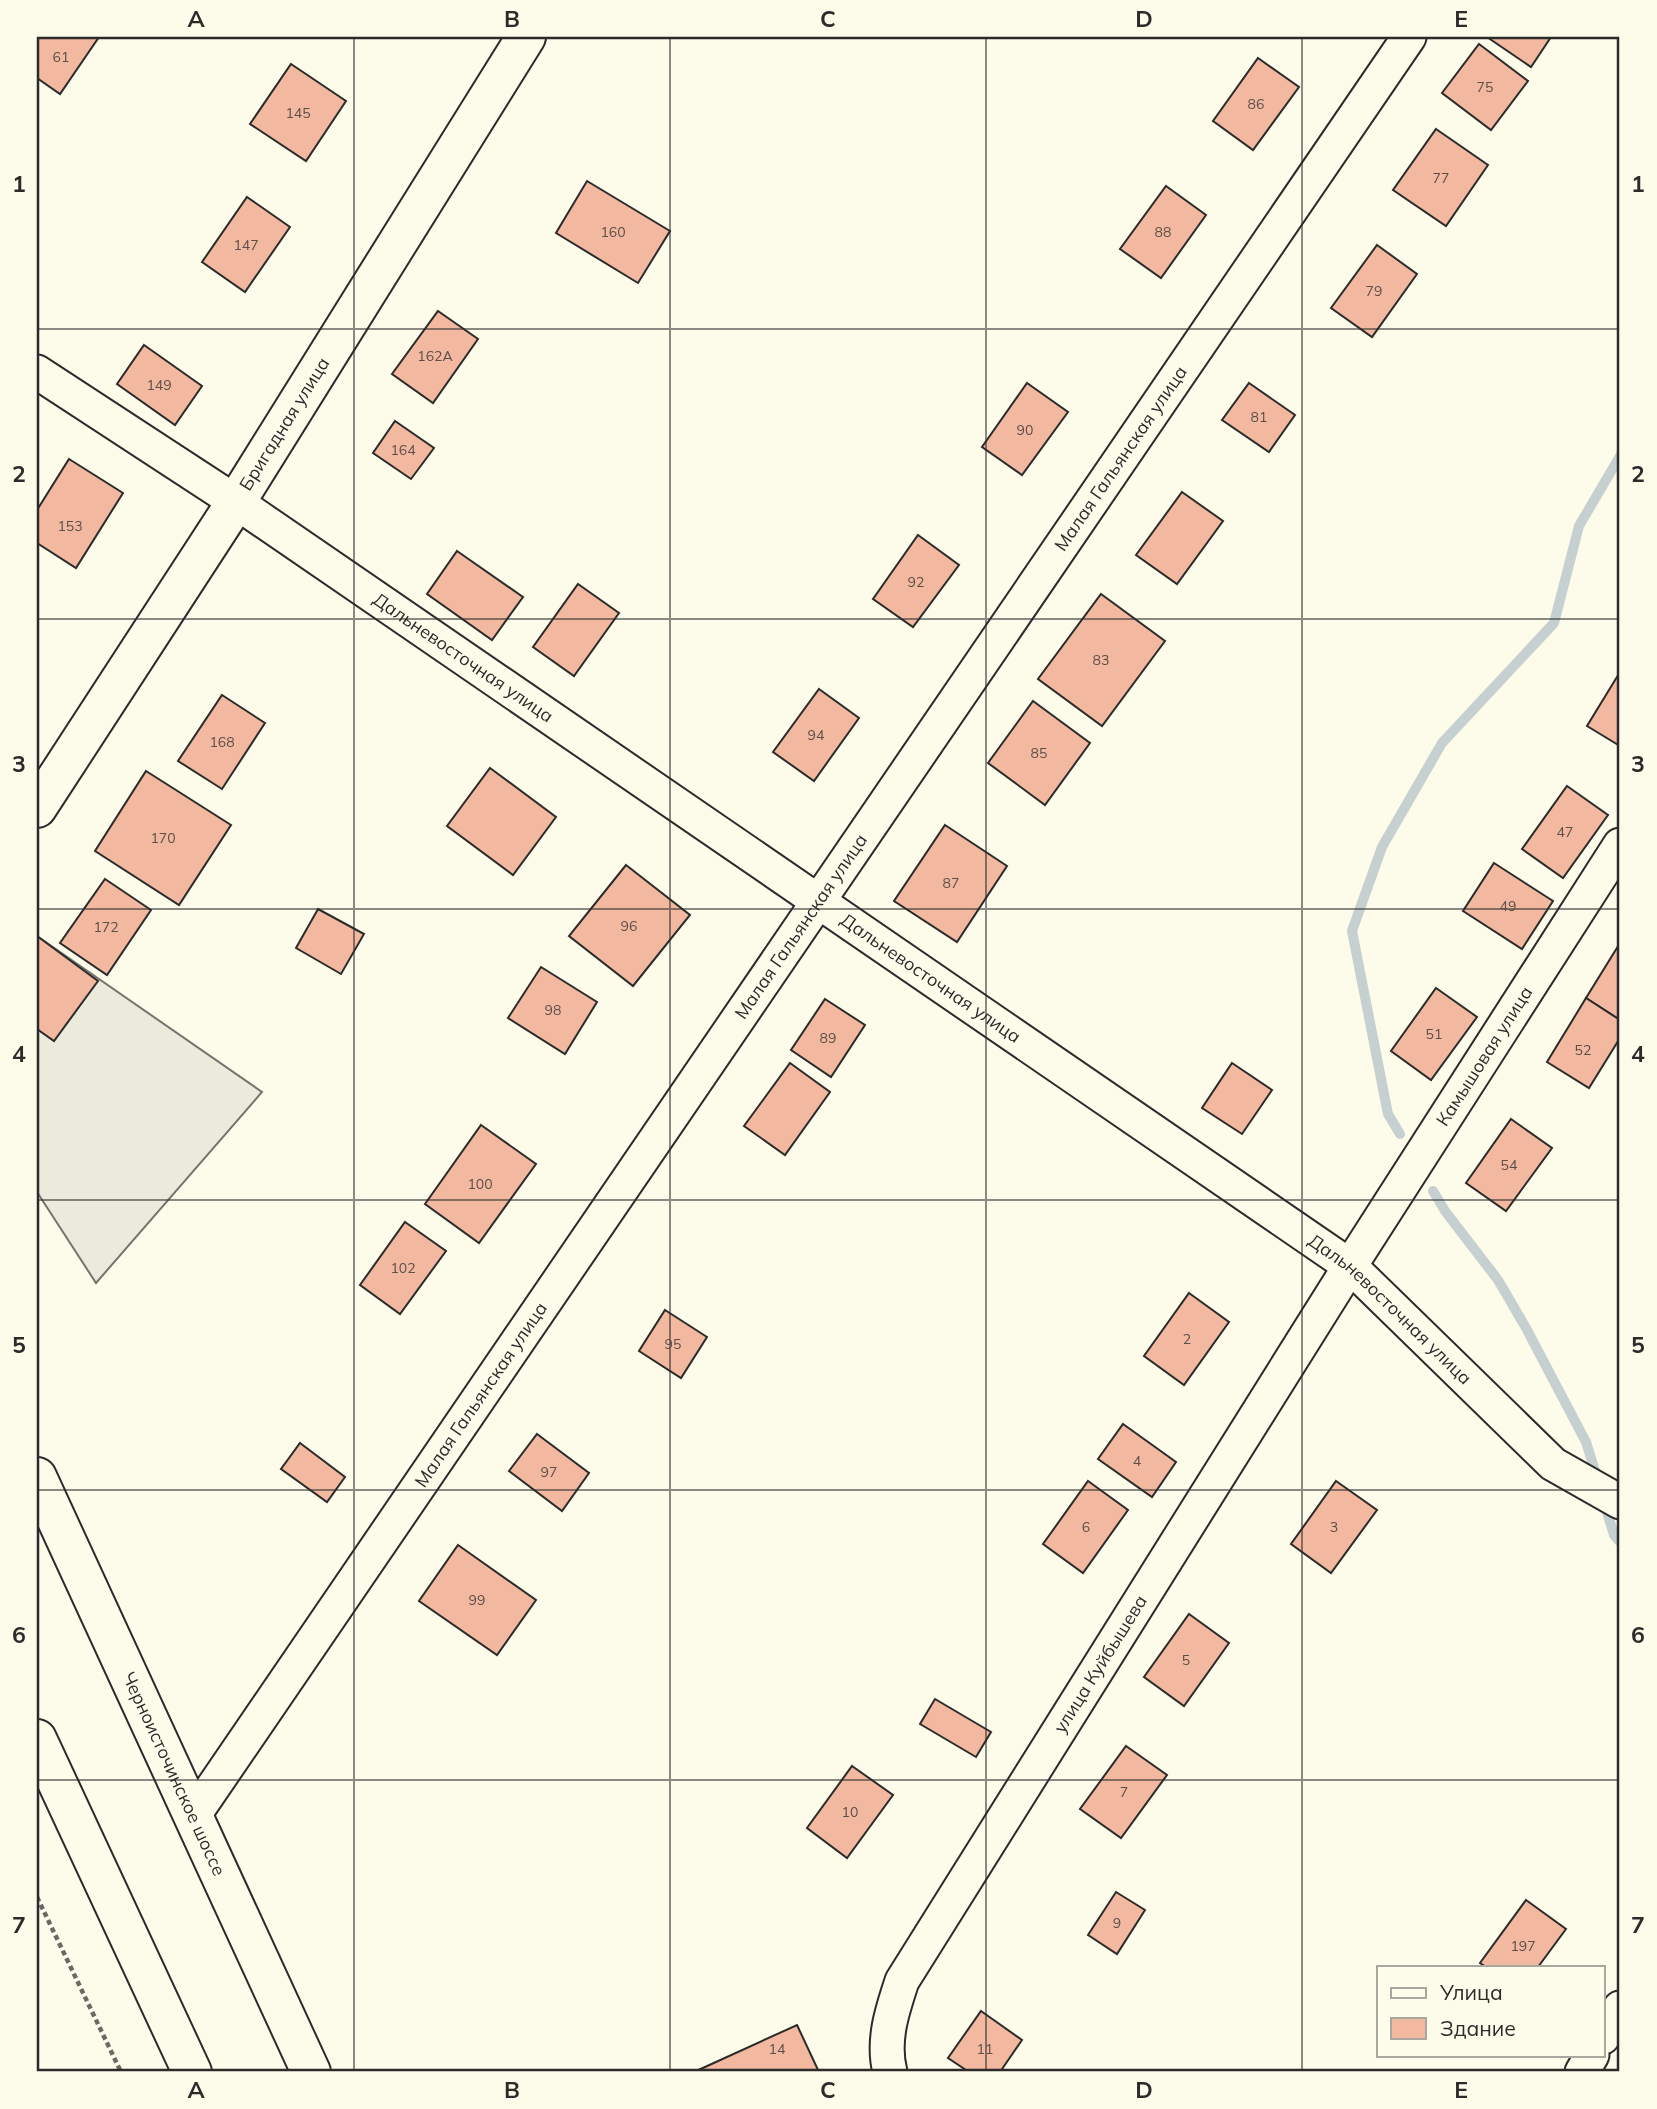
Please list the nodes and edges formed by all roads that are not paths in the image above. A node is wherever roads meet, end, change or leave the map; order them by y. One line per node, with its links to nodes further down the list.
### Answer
1 (526, 37): 4 (main road, Бригадная улица)
2 (1409, 37): 7 (street, Малая Гальянская улица)
3 (37, 372): 4 (street, Дальневосточная улица)
4 (236, 502): 5 (main road, Бригадная улица); 7 (street, Дальневосточная улица)
5 (37, 808)
6 (1620, 845): 8 (street, Камышовая улица)
7 (818, 901): 8 (street, Дальневосточная улица); 12 (street, Малая Гальянская улица)
8 (1350, 1266): 10 (street, Дальневосточная улица); 18 (street, улица Куйбышева)
9 (37, 1477): 12 (main road, Черноисточинское шоссе)
10 (1620, 1502)
11 (37, 1739): 16 (main road)
12 (194, 1815): 17 (main road, Черноисточинское шоссе)
13 (1620, 2008): 14 (street)
14 (1604, 2035)
15 (1591, 2056): 19 (street)
16 (192, 2072)
17 (311, 2072)
18 (890, 2072)
19 (1582, 2072)

